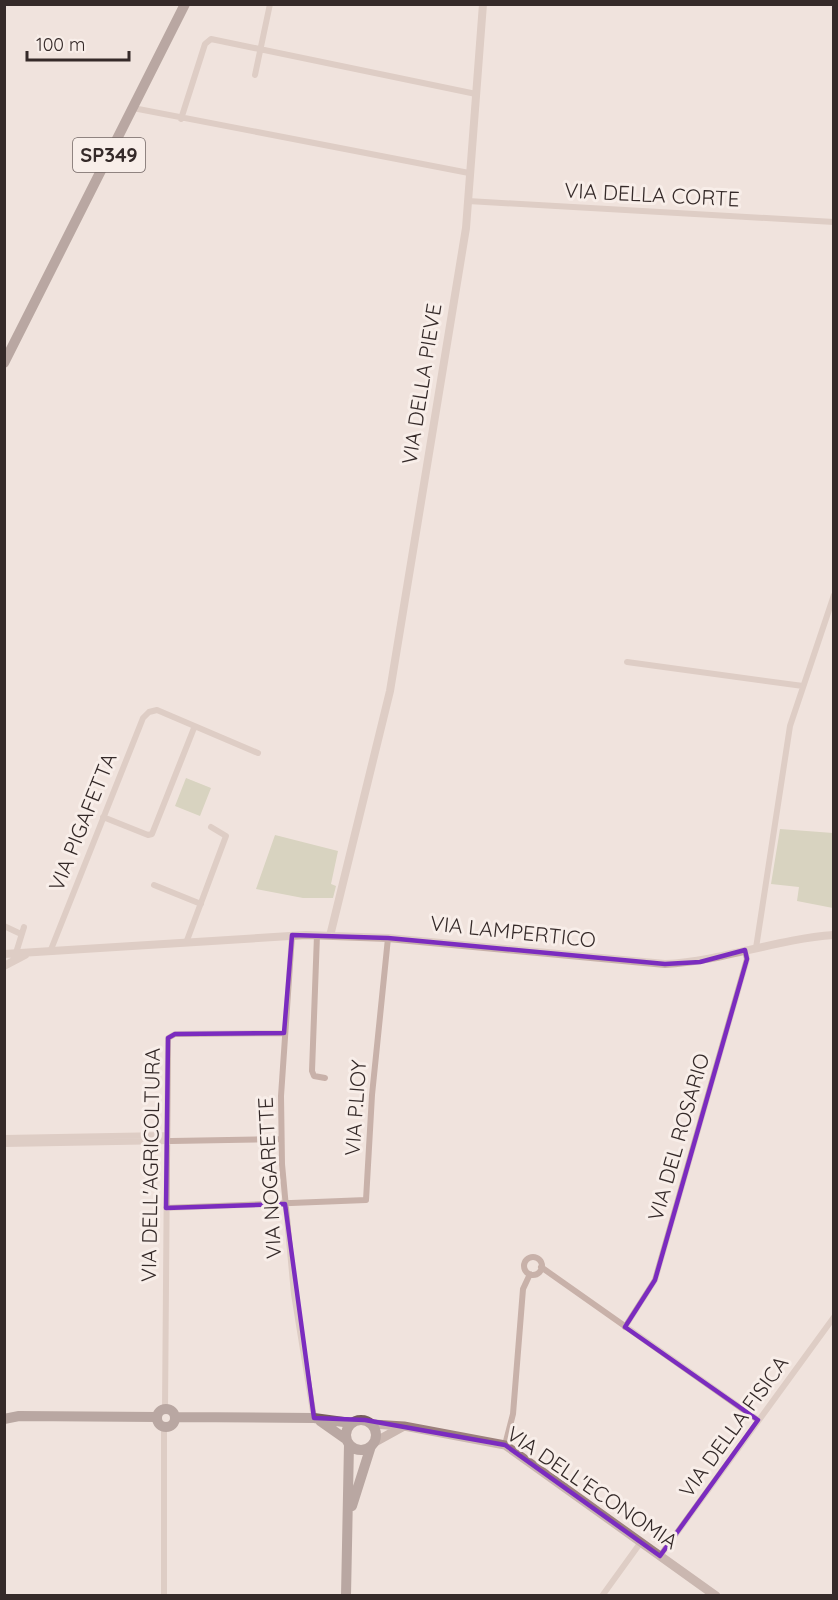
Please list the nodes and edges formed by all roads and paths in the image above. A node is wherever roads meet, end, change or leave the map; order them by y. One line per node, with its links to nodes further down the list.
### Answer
1 (185, 4): 7 (main road, SP349)
2 (270, 4): 4 (street)
3 (483, 4): 6 (street, VIA DELLA PIEVE)
4 (260, 49): 5 (street); 6 (street); 8 (street)
5 (255, 75)
6 (476, 94): 9 (street, VIA DELLA PIEVE)
7 (133, 108): 8 (street); 12 (main road, SP349)
8 (181, 119): 9 (street)
9 (469, 172): 10 (street, VIA DELLA PIEVE)
10 (468, 201): 11 (street, VIA DELLA CORTE); 26 (street, VIA DELLA PIEVE)
11 (834, 222)
12 (4, 363)
13 (834, 595): 15 (street)
14 (627, 662): 15 (street)
15 (803, 686): 29 (street)
16 (194, 728): 17 (street); 18 (street, VIA PIGAFETTA); 18 (street)
17 (258, 753)
18 (103, 817): 31 (street, VIA PIGAFETTA)
19 (211, 827): 21 (street)
20 (154, 885): 21 (street)
21 (201, 904): 28 (street)
22 (4, 926): 32 (street)
23 (292, 935): 24 (street, VIA LAMPERTICO); 28 (street, VIA LAMPERTICO); 36 (street, VIA NOGARETTE)
24 (318, 935): 26 (street, VIA LAMPERTICO); 37 (street)
25 (834, 935): 29 (street, VIA LAMPERTICO)
26 (330, 936): 27 (street, VIA LAMPERTICO)
27 (388, 938): 30 (street, VIA LAMPERTICO); 42 (street, VIA P.LIOY)
28 (186, 943): 31 (street, VIA LAMPERTICO)
29 (756, 948): 30 (street, VIA LAMPERTICO)
30 (745, 950): 47 (street, VIA DEL ROSARIO)
31 (50, 952): 34 (street, VIA LAMPERTICO)
32 (16, 953): 33 (street, VIA LAMPERTICO); 34 (street, VIA LAMPERTICO)
33 (4, 954)
34 (27, 954): 35 (street, VIA LAMPERTICO)
35 (4, 966)
36 (284, 1033): 39 (street, VIA DELL'AGRICOLTURA); 40 (street, VIA NOGARETTE)
37 (325, 1078)
38 (4, 1138): 39 (street)
39 (166, 1138): 40 (street); 41 (street); 43 (street, VIA DELL'AGRICOLTURA)
40 (280, 1139): 42 (street, VIA NOGARETTE)
41 (4, 1144)
42 (285, 1204): 43 (street); 52 (street, VIA NOGARETTE)
43 (166, 1208): 49 (street, VIA DELL'AGRICOLTURA)
44 (542, 1267): 45 (street); 45 (street); 47 (street)
45 (530, 1274): 61 (street)
46 (834, 1317): 54 (street, VIA DELLA FISICA)
47 (625, 1327): 54 (street)
48 (4, 1412): 50 (main road)
49 (161, 1413): 50 (main road); 51 (main road); 57 (main road)
50 (19, 1416): 53 (main road)
51 (175, 1417): 52 (main road); 57 (main road)
52 (314, 1418): 55 (main road); 59 (main road)
53 (4, 1419)
54 (758, 1420): 64 (street, VIA DELLA FISICA)
55 (351, 1423): 56 (main road); 59 (main road)
56 (372, 1424): 58 (main road, VIA DELL'ECONOMIA); 60 (main road)
57 (164, 1426): 65 (street)
58 (404, 1426): 60 (main road); 61 (main road, VIA DELL'ECONOMIA)
59 (348, 1442): 60 (main road); 62 (main road)
60 (373, 1444): 62 (main road)
61 (505, 1446): 63 (main road, VIA DELL'ECONOMIA)
62 (349, 1515): 66 (main road)
63 (641, 1542): 64 (main road, VIA DELL'ECONOMIA); 67 (street)
64 (660, 1556): 68 (main road, VIA DELL'ECONOMIA)
65 (164, 1596)
66 (346, 1596)
67 (602, 1596)
68 (716, 1596)

